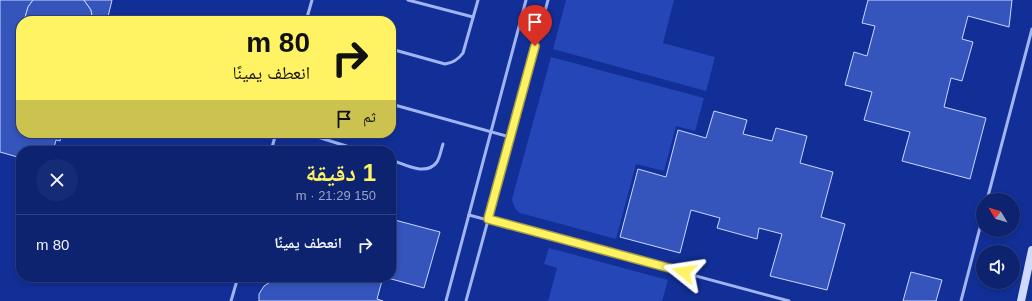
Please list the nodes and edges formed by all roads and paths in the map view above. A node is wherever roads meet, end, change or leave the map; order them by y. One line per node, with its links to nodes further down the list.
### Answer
1 (312, 0): 6 (lane)
2 (408, 0): 7 (lane)
3 (478, 0): 7 (lane)
4 (526, 0): 11 (lane)
5 (548, 0): 12 (lane)
6 (307, 16)
7 (473, 18): 9 (lane)
8 (1032, 29): 17 (lane)
9 (396, 50)
10 (396, 105): 11 (lane)
11 (492, 132): 12 (lane); 18 (lane)
12 (510, 137): 19 (lane)
13 (321, 138): 15 (lane)
14 (443, 144): 16 (lane)
15 (346, 146)
16 (396, 162)
17 (989, 193)
18 (469, 215): 19 (lane); 24 (lane)
19 (488, 219): 25 (lane); 26 (lane)
20 (978, 237): 27 (lane)
21 (1032, 250): 28 (street)
22 (237, 282): 23 (lane)
23 (231, 301)
24 (446, 301)
25 (466, 301)
26 (789, 301)
27 (961, 301)
28 (1021, 301)

